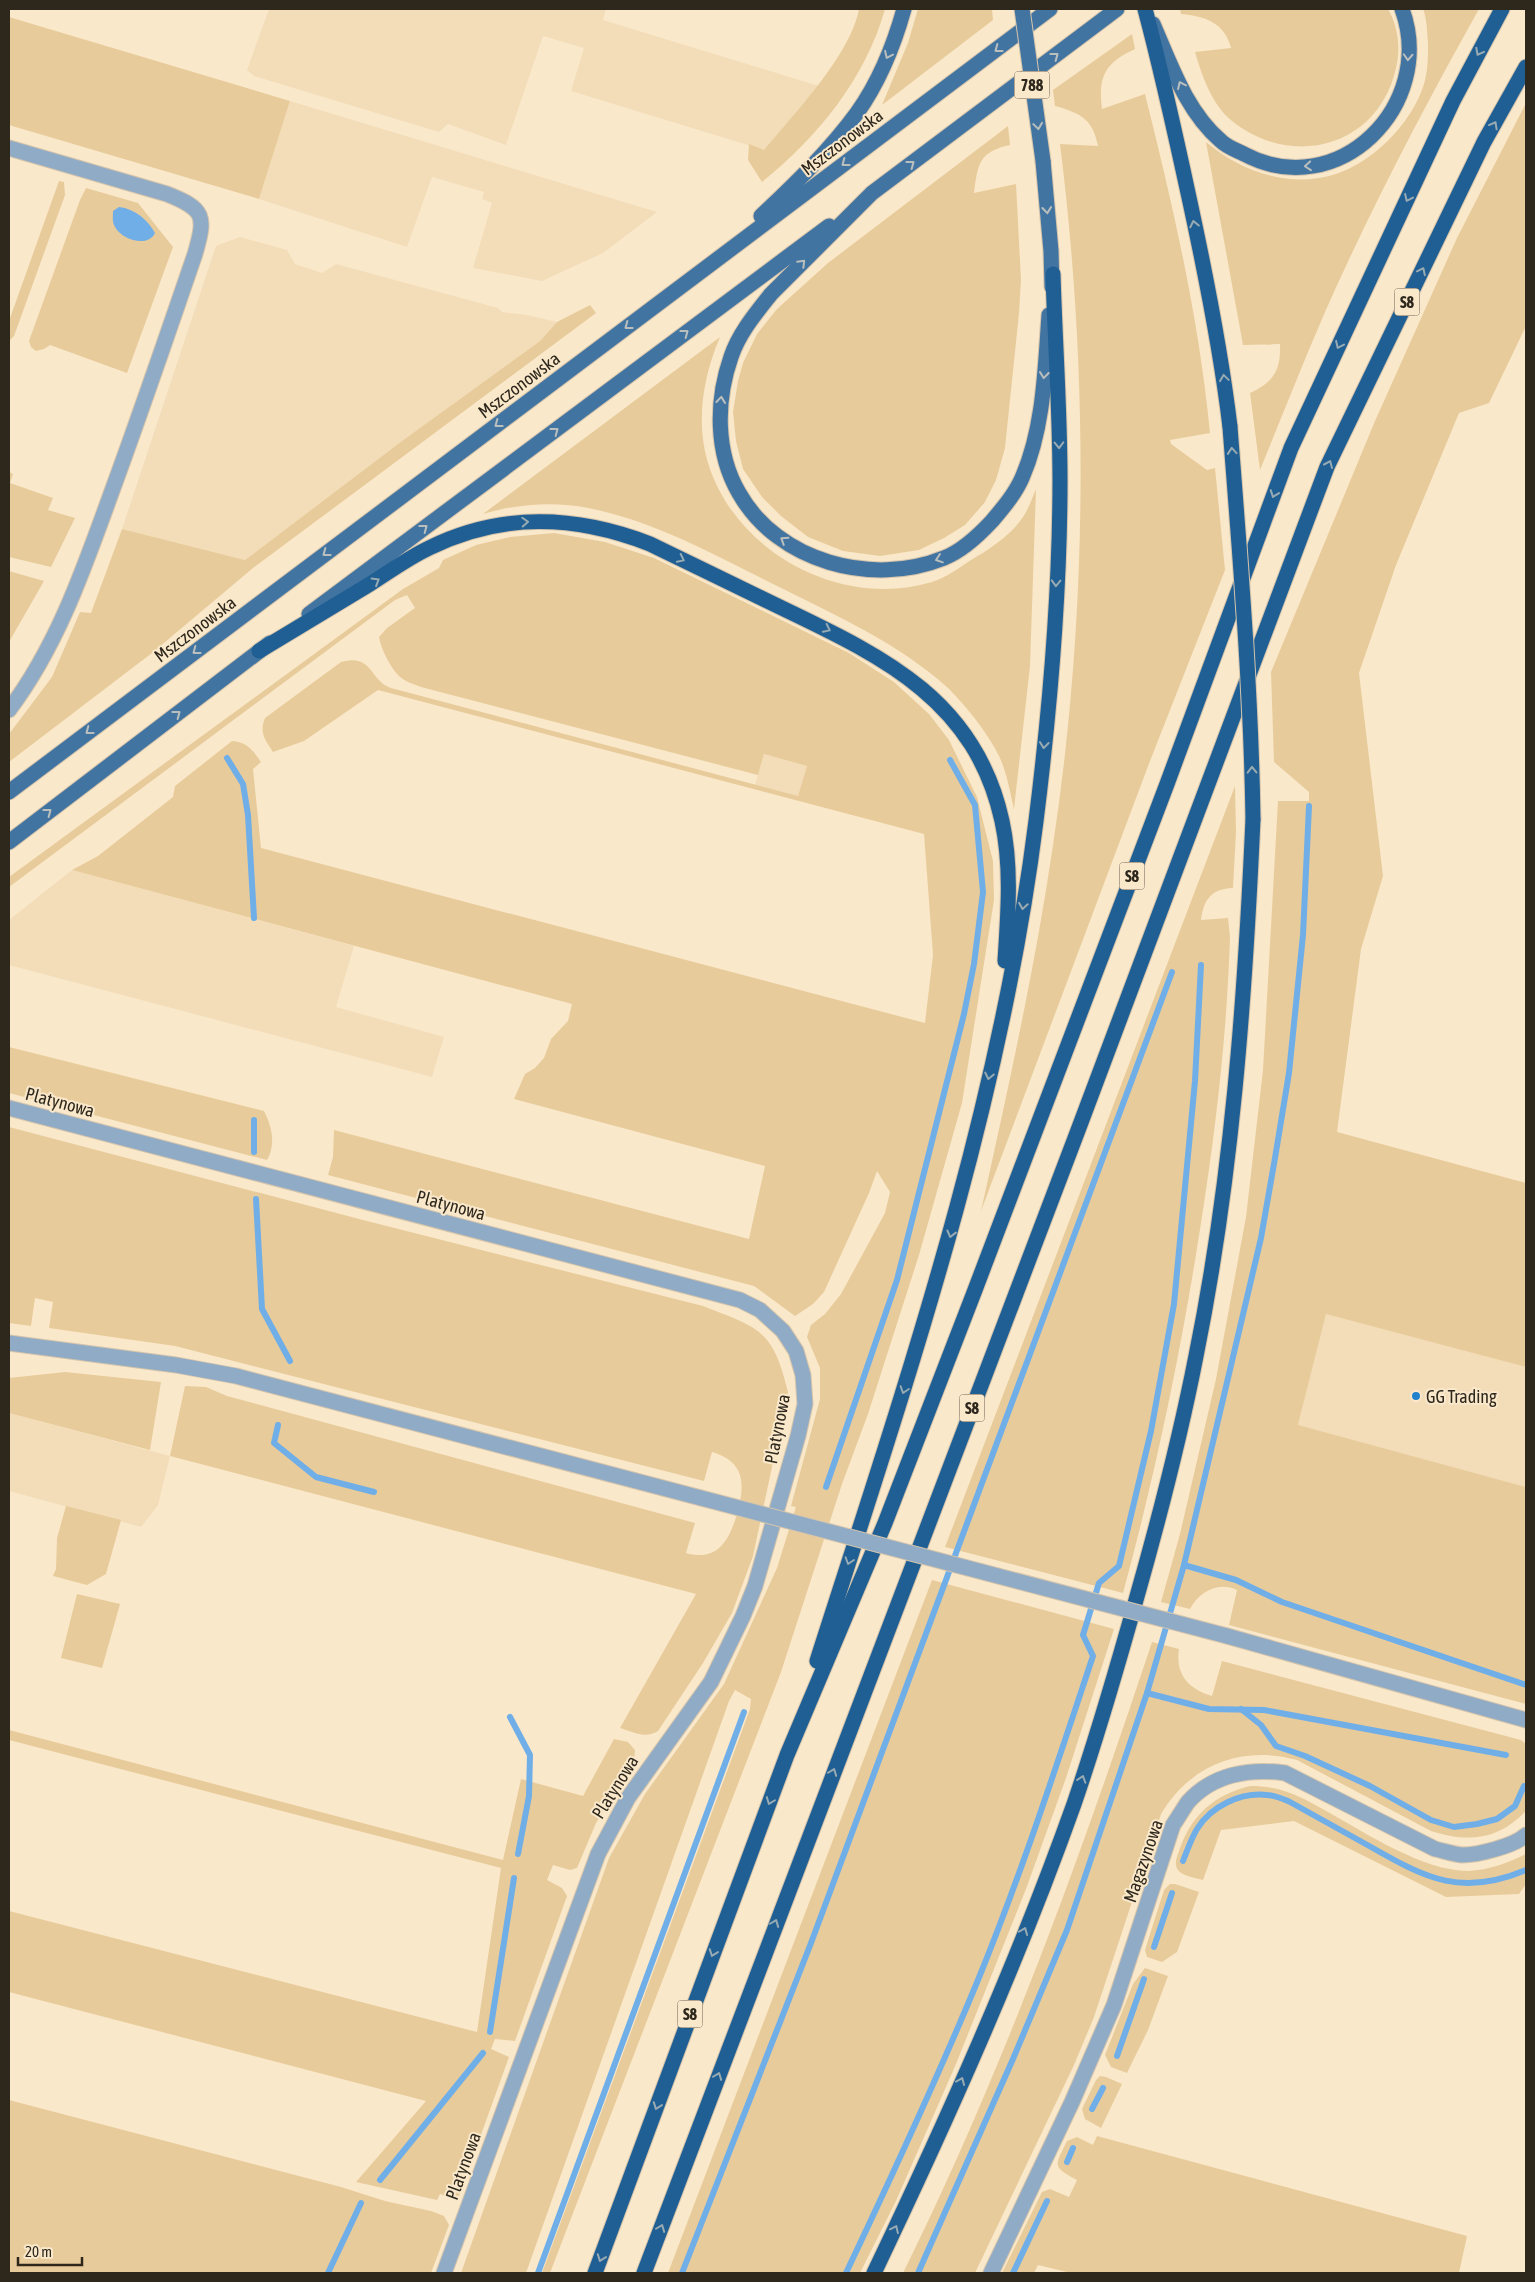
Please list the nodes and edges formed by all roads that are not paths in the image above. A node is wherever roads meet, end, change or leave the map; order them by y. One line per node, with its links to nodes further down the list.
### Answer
1 (904, 9): 12 (main road, one-way to 12)
2 (1022, 9): 13 (main road, 788, one-way to 13, bridge)
3 (1050, 9): 12 (main road, Mszczonowska, one-way to 12)
4 (1117, 9): 11 (main road, one-way to 4)
5 (1145, 9): 9 (highway)
6 (1402, 9): 9 (main road, one-way to 9)
7 (1502, 9): 22 (highway, S8, one-way to 22)
8 (1526, 66): 26 (highway, S8, one-way to 8)
9 (1168, 72): 27 (highway, one-way to 9, bridge)
10 (9, 148): 15 (street)
11 (872, 193): 13 (main road, one-way to 11); 14 (main road, one-way to 11)
12 (709, 265): 16 (main road, Mszczonowska, one-way to 16)
13 (1053, 274): 18 (highway, one-way to 18)
14 (259, 651): 17 (main road, one-way to 14); 18 (highway, one-way to 18)
15 (9, 710)
16 (9, 792)
17 (9, 842)
18 (1000, 1028): 22 (highway, one-way to 22)
19 (9, 1108): 24 (street, Platynowa)
20 (9, 1343): 21 (street, bridge)
21 (1526, 1720)
22 (787, 1756): 25 (highway, S8, one-way to 25)
23 (1526, 1835): 28 (street, Magazynowa)
24 (444, 2273)
25 (595, 2273)
26 (644, 2273)
27 (874, 2273)
28 (991, 2273)

